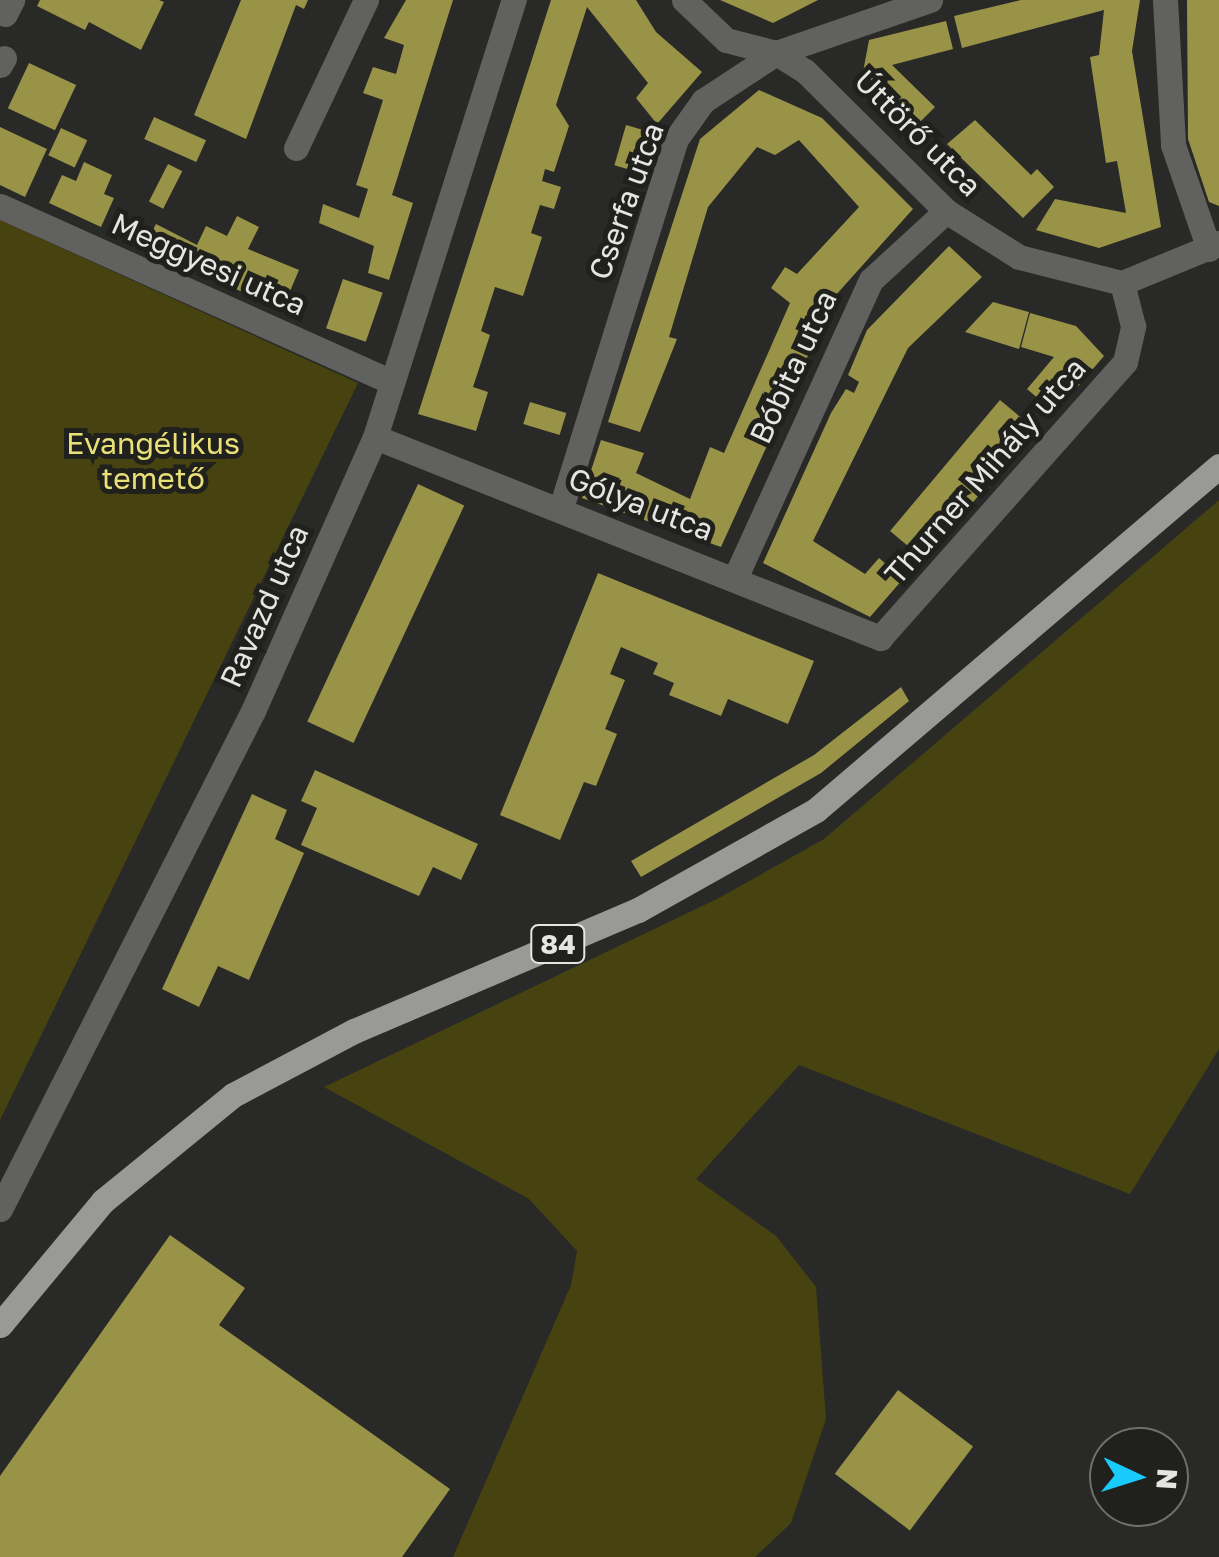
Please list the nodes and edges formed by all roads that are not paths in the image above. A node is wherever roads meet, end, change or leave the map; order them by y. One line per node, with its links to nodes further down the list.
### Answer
1 (366, 0): 7 (street)
2 (514, 0): 12 (street, Ravazd utca)
3 (684, 0): 6 (street, Úttörő utca)
4 (930, 0): 6 (street, Cserfa utca)
5 (1165, 0): 10 (street)
6 (776, 53): 9 (street, Úttörő utca); 15 (street, Cserfa utca)
7 (296, 148)
8 (0, 206): 12 (street, Meggyesi utca)
9 (946, 211): 11 (street, Úttörő utca); 16 (street, Bóbita utca)
10 (1214, 246): 11 (street)
11 (1122, 283): 17 (street, Thurner Mihály utca)
12 (392, 382): 13 (street, Ravazd utca)
13 (376, 437): 15 (street, Gólya utca); 18 (street, Ravazd utca)
14 (1219, 466): 19 (main road, 84)
15 (561, 508): 16 (street, Gólya utca)
16 (736, 576): 17 (street, Gólya utca)
17 (880, 638)
18 (0, 1209)
19 (0, 1325)

